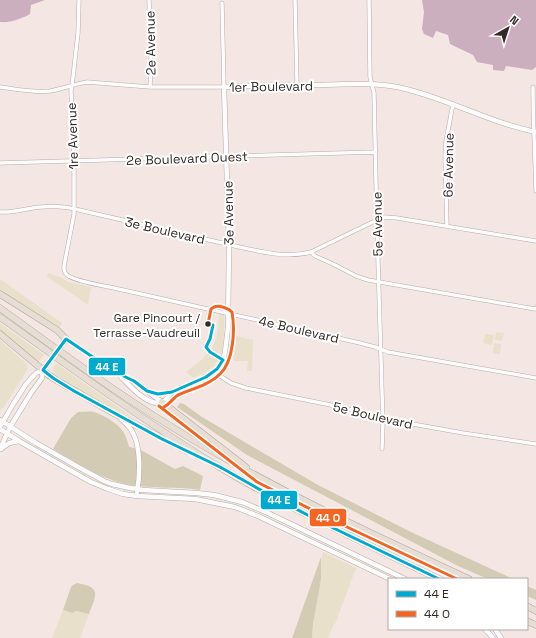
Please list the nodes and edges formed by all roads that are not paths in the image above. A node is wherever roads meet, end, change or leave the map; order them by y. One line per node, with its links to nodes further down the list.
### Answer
1 (79, 0): 7 (street, 1re Avenue)
2 (149, 0): 11 (street, 2e Avenue)
3 (295, 0): 8 (street)
4 (369, 0): 6 (street, 5e Avenue)
5 (222, 3): 12 (street, 3e Avenue)
6 (372, 84): 8 (street, 1er Boulevard); 13 (street, 1er Boulevard); 15 (street, 5e Avenue)
7 (72, 85): 10 (street, 1er Boulevard); 11 (street, 1er Boulevard); 17 (street, 1re Avenue)
8 (298, 85): 12 (street, 1er Boulevard)
9 (533, 86): 14 (street)
10 (0, 87)
11 (150, 87): 12 (street, 1er Boulevard)
12 (224, 87): 16 (street, 3e Avenue)
13 (453, 104): 14 (street, 1er Boulevard); 23 (street, 6e Avenue)
14 (535, 131): 19 (street)
15 (375, 152): 16 (street, 2e Boulevard Ouest); 22 (street, 5e Avenue)
16 (227, 157): 17 (street, 2e Boulevard Ouest); 25 (street, 3e Avenue)
17 (74, 161): 18 (street, 2e Boulevard Ouest); 20 (street, 1re Avenue)
18 (0, 163)
19 (536, 191)
20 (74, 209): 21 (street, 3e Boulevard); 25 (street, 3e Boulevard); 27 (street, 1re Avenue)
21 (0, 212)
22 (377, 220): 23 (street, 3e Boulevard); 26 (street, 3e Boulevard); 28 (street, 5e Avenue)
23 (447, 226): 24 (street, 3e Boulevard)
24 (536, 241)
25 (229, 245): 26 (street, 3e Boulevard); 32 (street, 3e Avenue)
26 (311, 252): 28 (street)
27 (65, 272): 32 (street, 4e Boulevard)
28 (379, 283): 31 (street); 36 (street, 5e Avenue)
29 (0, 294): 35 (highway)
30 (0, 308): 54 (highway, bridge)
31 (536, 308)
32 (227, 314): 36 (street, 4e Boulevard); 39 (street, 3e Avenue)
33 (0, 317): 53 (highway, bridge)
34 (0, 334): 37 (highway)
35 (66, 339): 37 (street); 38 (street)
36 (381, 349): 40 (street, 4e Boulevard); 45 (street, 5e Avenue)
37 (42, 370): 44 (highway); 46 (street); 47 (street)
38 (115, 372): 41 (street); 43 (street)
39 (214, 372): 42 (street); 45 (street, 5e Boulevard)
40 (536, 378)
41 (147, 392): 42 (street); 43 (street)
42 (172, 392): 43 (street)
43 (162, 402): 54 (highway)
44 (115, 414): 53 (highway); 55 (street)
45 (382, 417): 50 (street, 5e Boulevard); 51 (street, 5e Avenue)
46 (1, 424): 47 (street); 48 (street)
47 (10, 427): 48 (street); 55 (street)
48 (7, 433): 49 (street); 52 (street)
49 (19, 440): 52 (street); 56 (street)
50 (536, 444)
51 (382, 449)
52 (0, 450)
53 (220, 467): 59 (highway)
54 (260, 478): 60 (highway)
55 (138, 489): 56 (street); 58 (street)
56 (138, 496): 57 (street)
57 (388, 578)
58 (403, 578)
59 (437, 578)
60 (467, 578)
61 (486, 630): 63 (street)
62 (495, 630): 64 (street)
63 (493, 638)
64 (501, 638)

